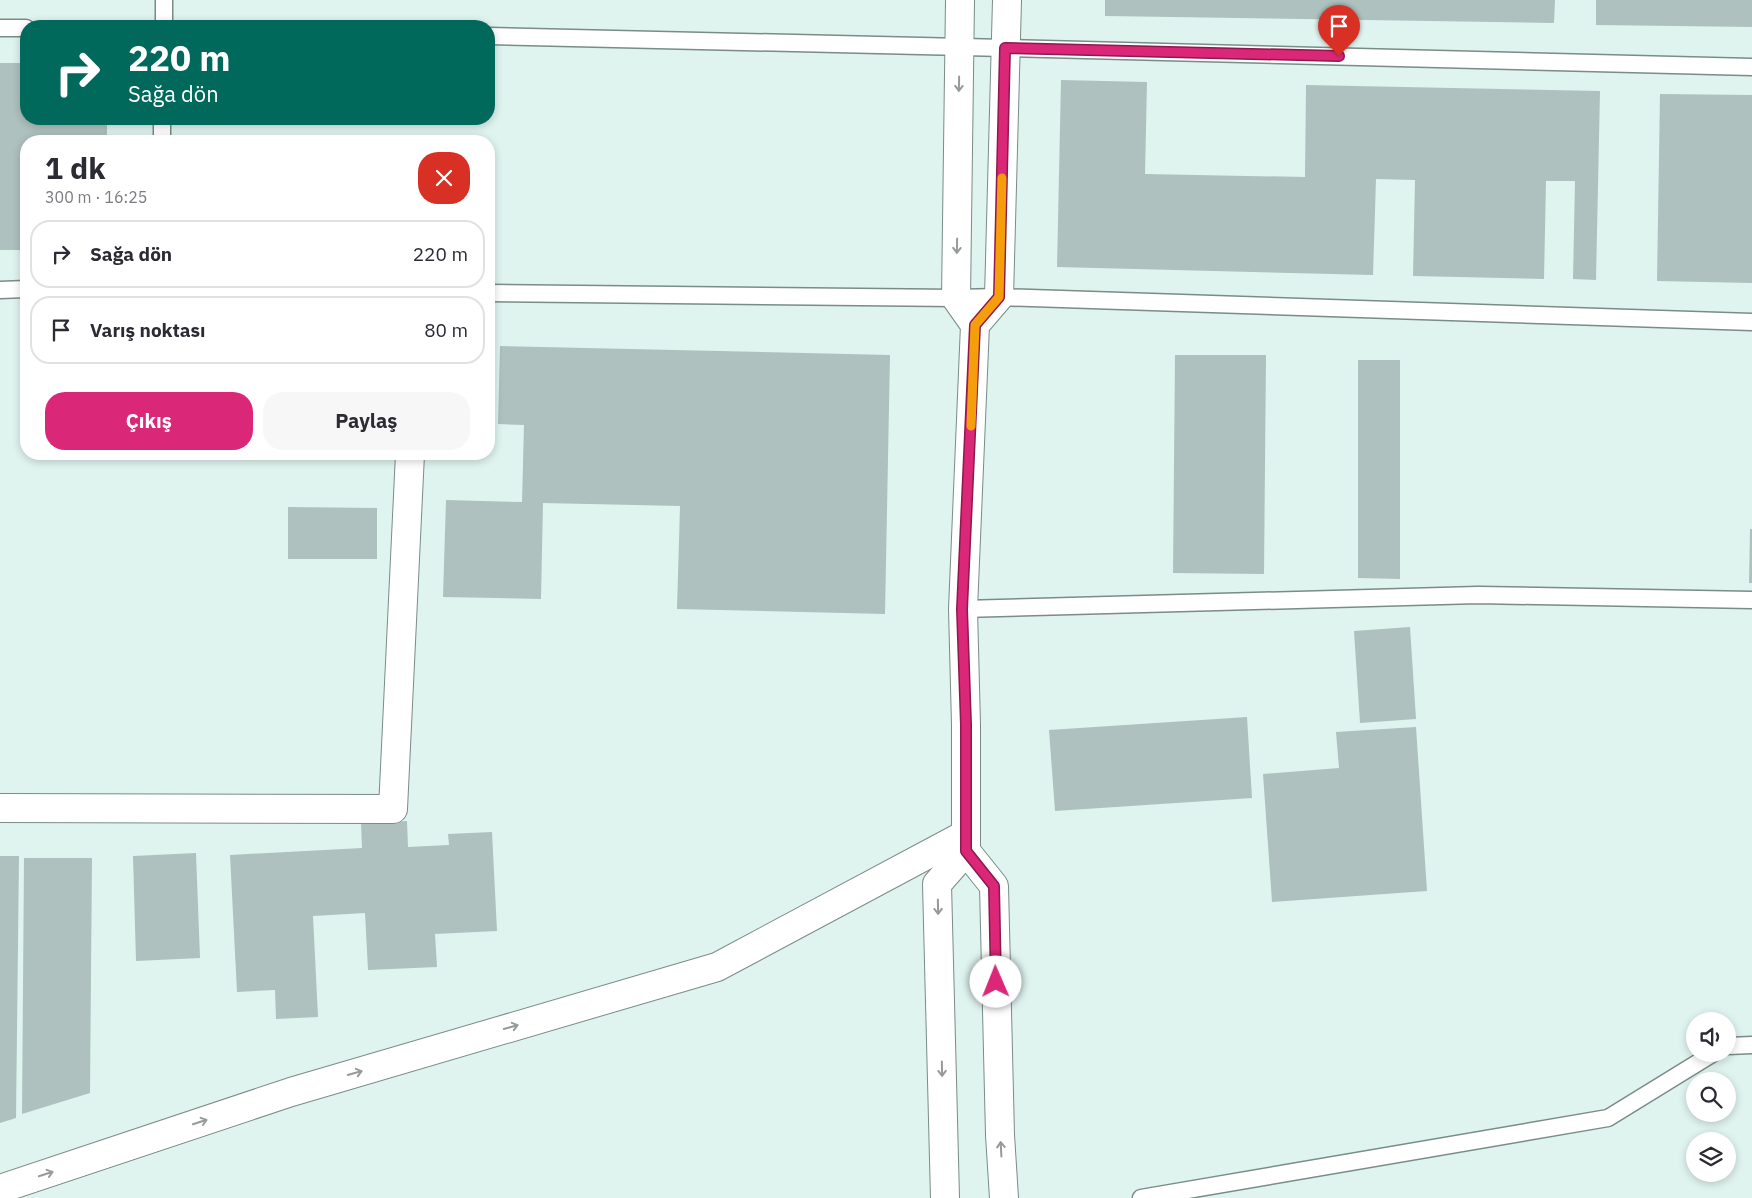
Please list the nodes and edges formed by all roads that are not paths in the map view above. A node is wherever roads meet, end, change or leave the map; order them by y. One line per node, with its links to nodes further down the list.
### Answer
1 (164, 0): 4 (lane)
2 (960, 0): 8 (street)
3 (1006, 0): 9 (street)
4 (164, 20)
5 (0, 28): 6 (lane)
6 (20, 28)
7 (495, 36): 8 (lane)
8 (960, 47): 9 (lane); 15 (street, one-way to 15)
9 (1005, 48): 10 (lane); 14 (street)
10 (1752, 67)
11 (20, 289): 12 (lane)
12 (0, 290)
13 (495, 292): 15 (lane)
14 (999, 297): 15 (lane); 16 (lane); 17 (street)
15 (956, 298): 17 (street)
16 (1752, 322)
17 (975, 325): 20 (street)
18 (410, 460): 21 (street)
19 (1752, 600): 20 (lane)
20 (962, 609): 22 (street)
21 (0, 808)
22 (966, 843): 26 (street, one-way to 22); 27 (street, one-way to 27); 28 (street, one-way to 22)
23 (1752, 1045): 24 (lane)
24 (1736, 1046)
25 (1699, 1062): 29 (lane)
26 (0, 1189)
27 (944, 1198)
28 (1004, 1198)
29 (1141, 1198)

